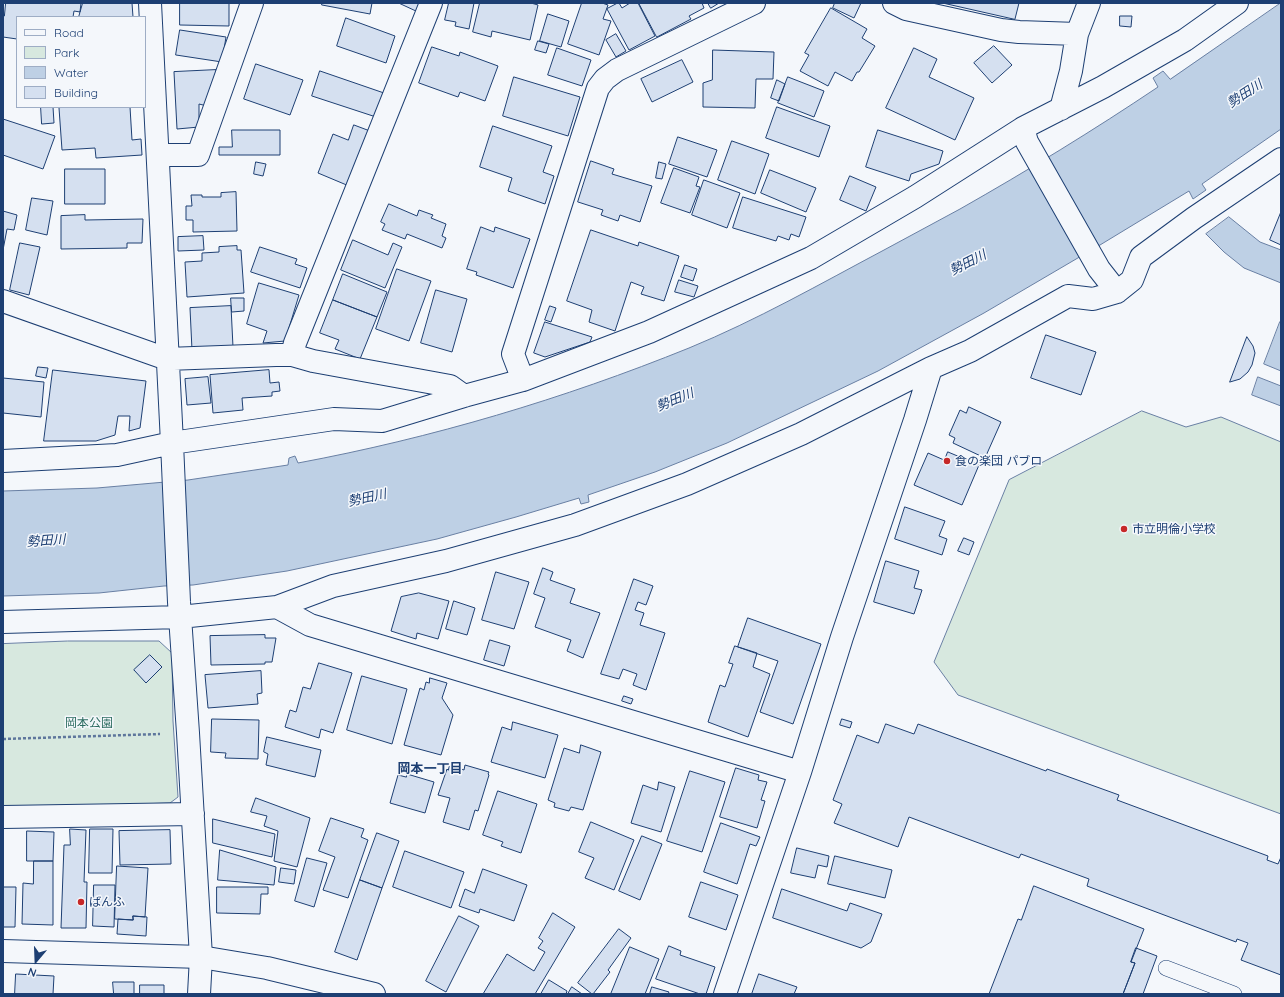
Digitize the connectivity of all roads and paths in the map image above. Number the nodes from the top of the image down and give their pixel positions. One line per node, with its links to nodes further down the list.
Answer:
1 (150, 3): 11 (street)
2 (252, 3): 11 (street)
3 (431, 3): 15 (street)
4 (754, 3): 18 (street)
5 (894, 3): 8 (street)
6 (1089, 3): 8 (street)
7 (1237, 3): 9 (street)
8 (1077, 34): 9 (street)
9 (1061, 109): 10 (street)
10 (1025, 135): 13 (street); 18 (street)
11 (158, 155): 16 (street)
12 (1281, 160): 13 (street)
13 (1117, 292): 17 (street)
14 (3, 301): 16 (street)
15 (292, 356): 16 (street); 19 (street)
16 (167, 360): 20 (street)
17 (931, 368): 22 (street); 27 (street)
18 (523, 380): 19 (street)
19 (464, 396): 20 (street)
20 (172, 452): 21 (street); 23 (street)
21 (3, 461)
22 (277, 607): 23 (street); 27 (street)
23 (180, 610): 24 (street); 25 (street)
24 (3, 622)
25 (188, 733): 26 (path); 28 (street)
26 (3, 739)
27 (800, 772): 35 (street)
28 (193, 814): 29 (street); 31 (street)
29 (3, 817)
30 (3, 951): 31 (street)
31 (201, 958): 33 (street); 34 (street)
32 (1166, 968): 36 (lane)
33 (199, 994)
34 (374, 994)
35 (725, 994)
36 (1234, 994)

